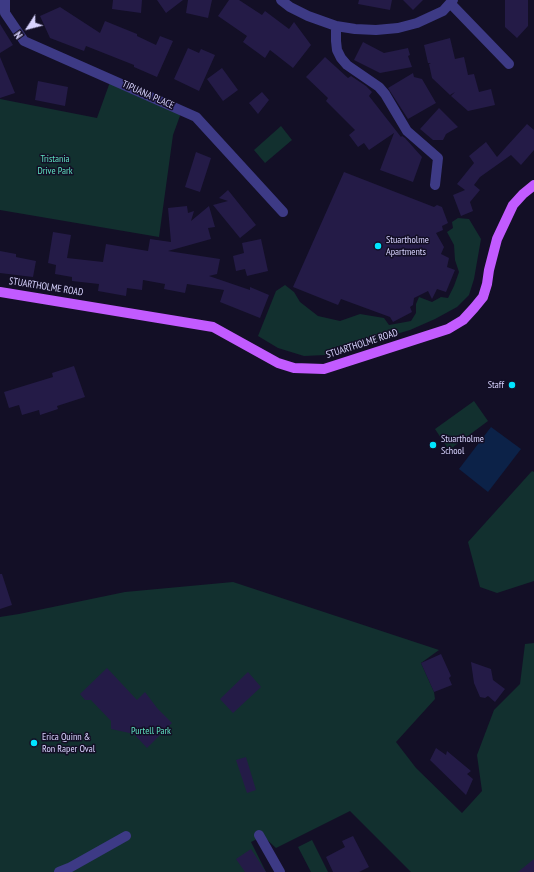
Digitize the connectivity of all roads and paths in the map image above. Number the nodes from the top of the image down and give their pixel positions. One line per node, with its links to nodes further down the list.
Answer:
1 (5, 0): 8 (street, TIPUANA PLACE)
2 (281, 0): 4 (street)
3 (452, 2): 4 (street); 5 (street)
4 (336, 26): 6 (street)
5 (509, 64)
6 (435, 185)
7 (534, 185): 9 (main road, STUARTHOLME ROAD)
8 (284, 212)
9 (0, 292)
10 (259, 835): 13 (street)
11 (126, 836): 12 (street)
12 (59, 872)
13 (280, 872)

